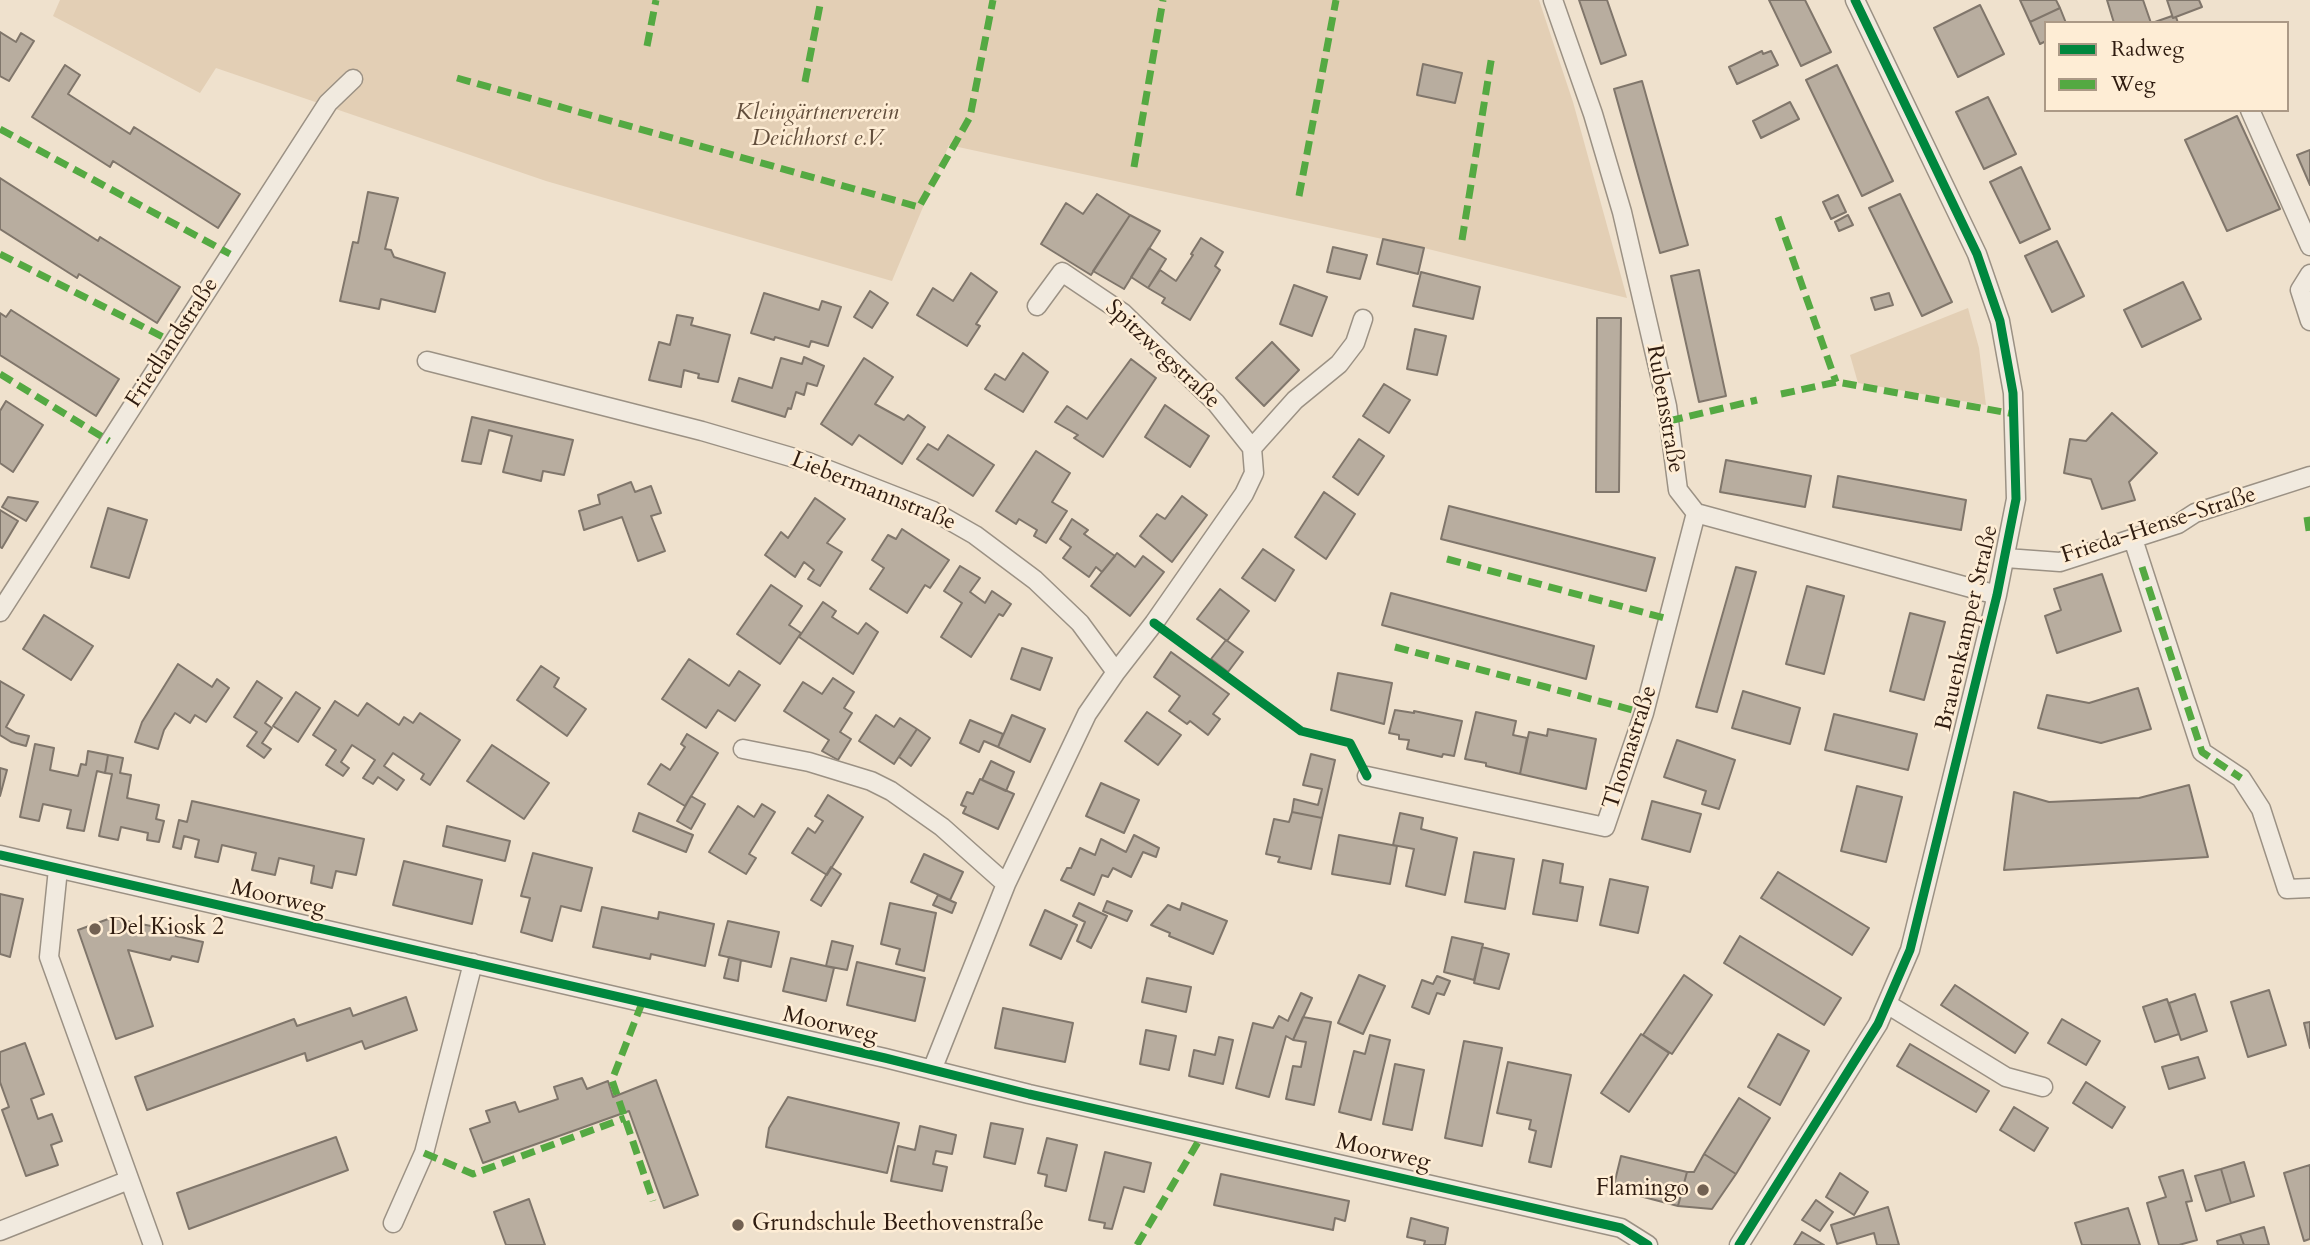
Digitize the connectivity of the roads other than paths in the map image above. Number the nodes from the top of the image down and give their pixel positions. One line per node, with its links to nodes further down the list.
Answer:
1 (1553, 0): 13 (street, Rubensstraße)
2 (1855, 0): 15 (street, Brauenkamper Straße)
3 (353, 79): 17 (street, Friedlandstraße)
4 (2251, 112): 5 (street)
5 (2310, 246)
6 (2310, 274): 9 (street)
7 (1037, 306): 11 (street, Spitzwegstraße)
8 (1363, 319): 11 (street)
9 (2310, 321)
10 (428, 361): 18 (street, Liebermannstraße)
11 (1252, 449): 18 (street)
12 (2310, 476): 14 (street, Frieda-Hense-Straße)
13 (1696, 513): 16 (street); 20 (street, Thomastraße)
14 (2133, 539): 15 (street, Frieda-Hense-Straße); 24 (street)
15 (2006, 558): 16 (street, Brauenkamper Straße)
16 (1997, 595): 26 (street, Brauenkamper Straße)
17 (0, 612)
18 (1116, 672): 23 (street)
19 (743, 749): 23 (street)
20 (1367, 776)
21 (0, 855): 22 (street, Moorweg)
22 (58, 869): 25 (street, Moorweg); 29 (street)
23 (1006, 884): 27 (street)
24 (2310, 888)
25 (473, 964): 27 (street, Moorweg); 30 (street)
26 (1887, 1004): 28 (street); 34 (street, Brauenkamper Straße)
27 (932, 1070): 33 (street, Moorweg)
28 (2043, 1087)
29 (130, 1180): 31 (street); 32 (street)
30 (393, 1223)
31 (0, 1231)
32 (153, 1245)
33 (1648, 1245)
34 (1739, 1245)

